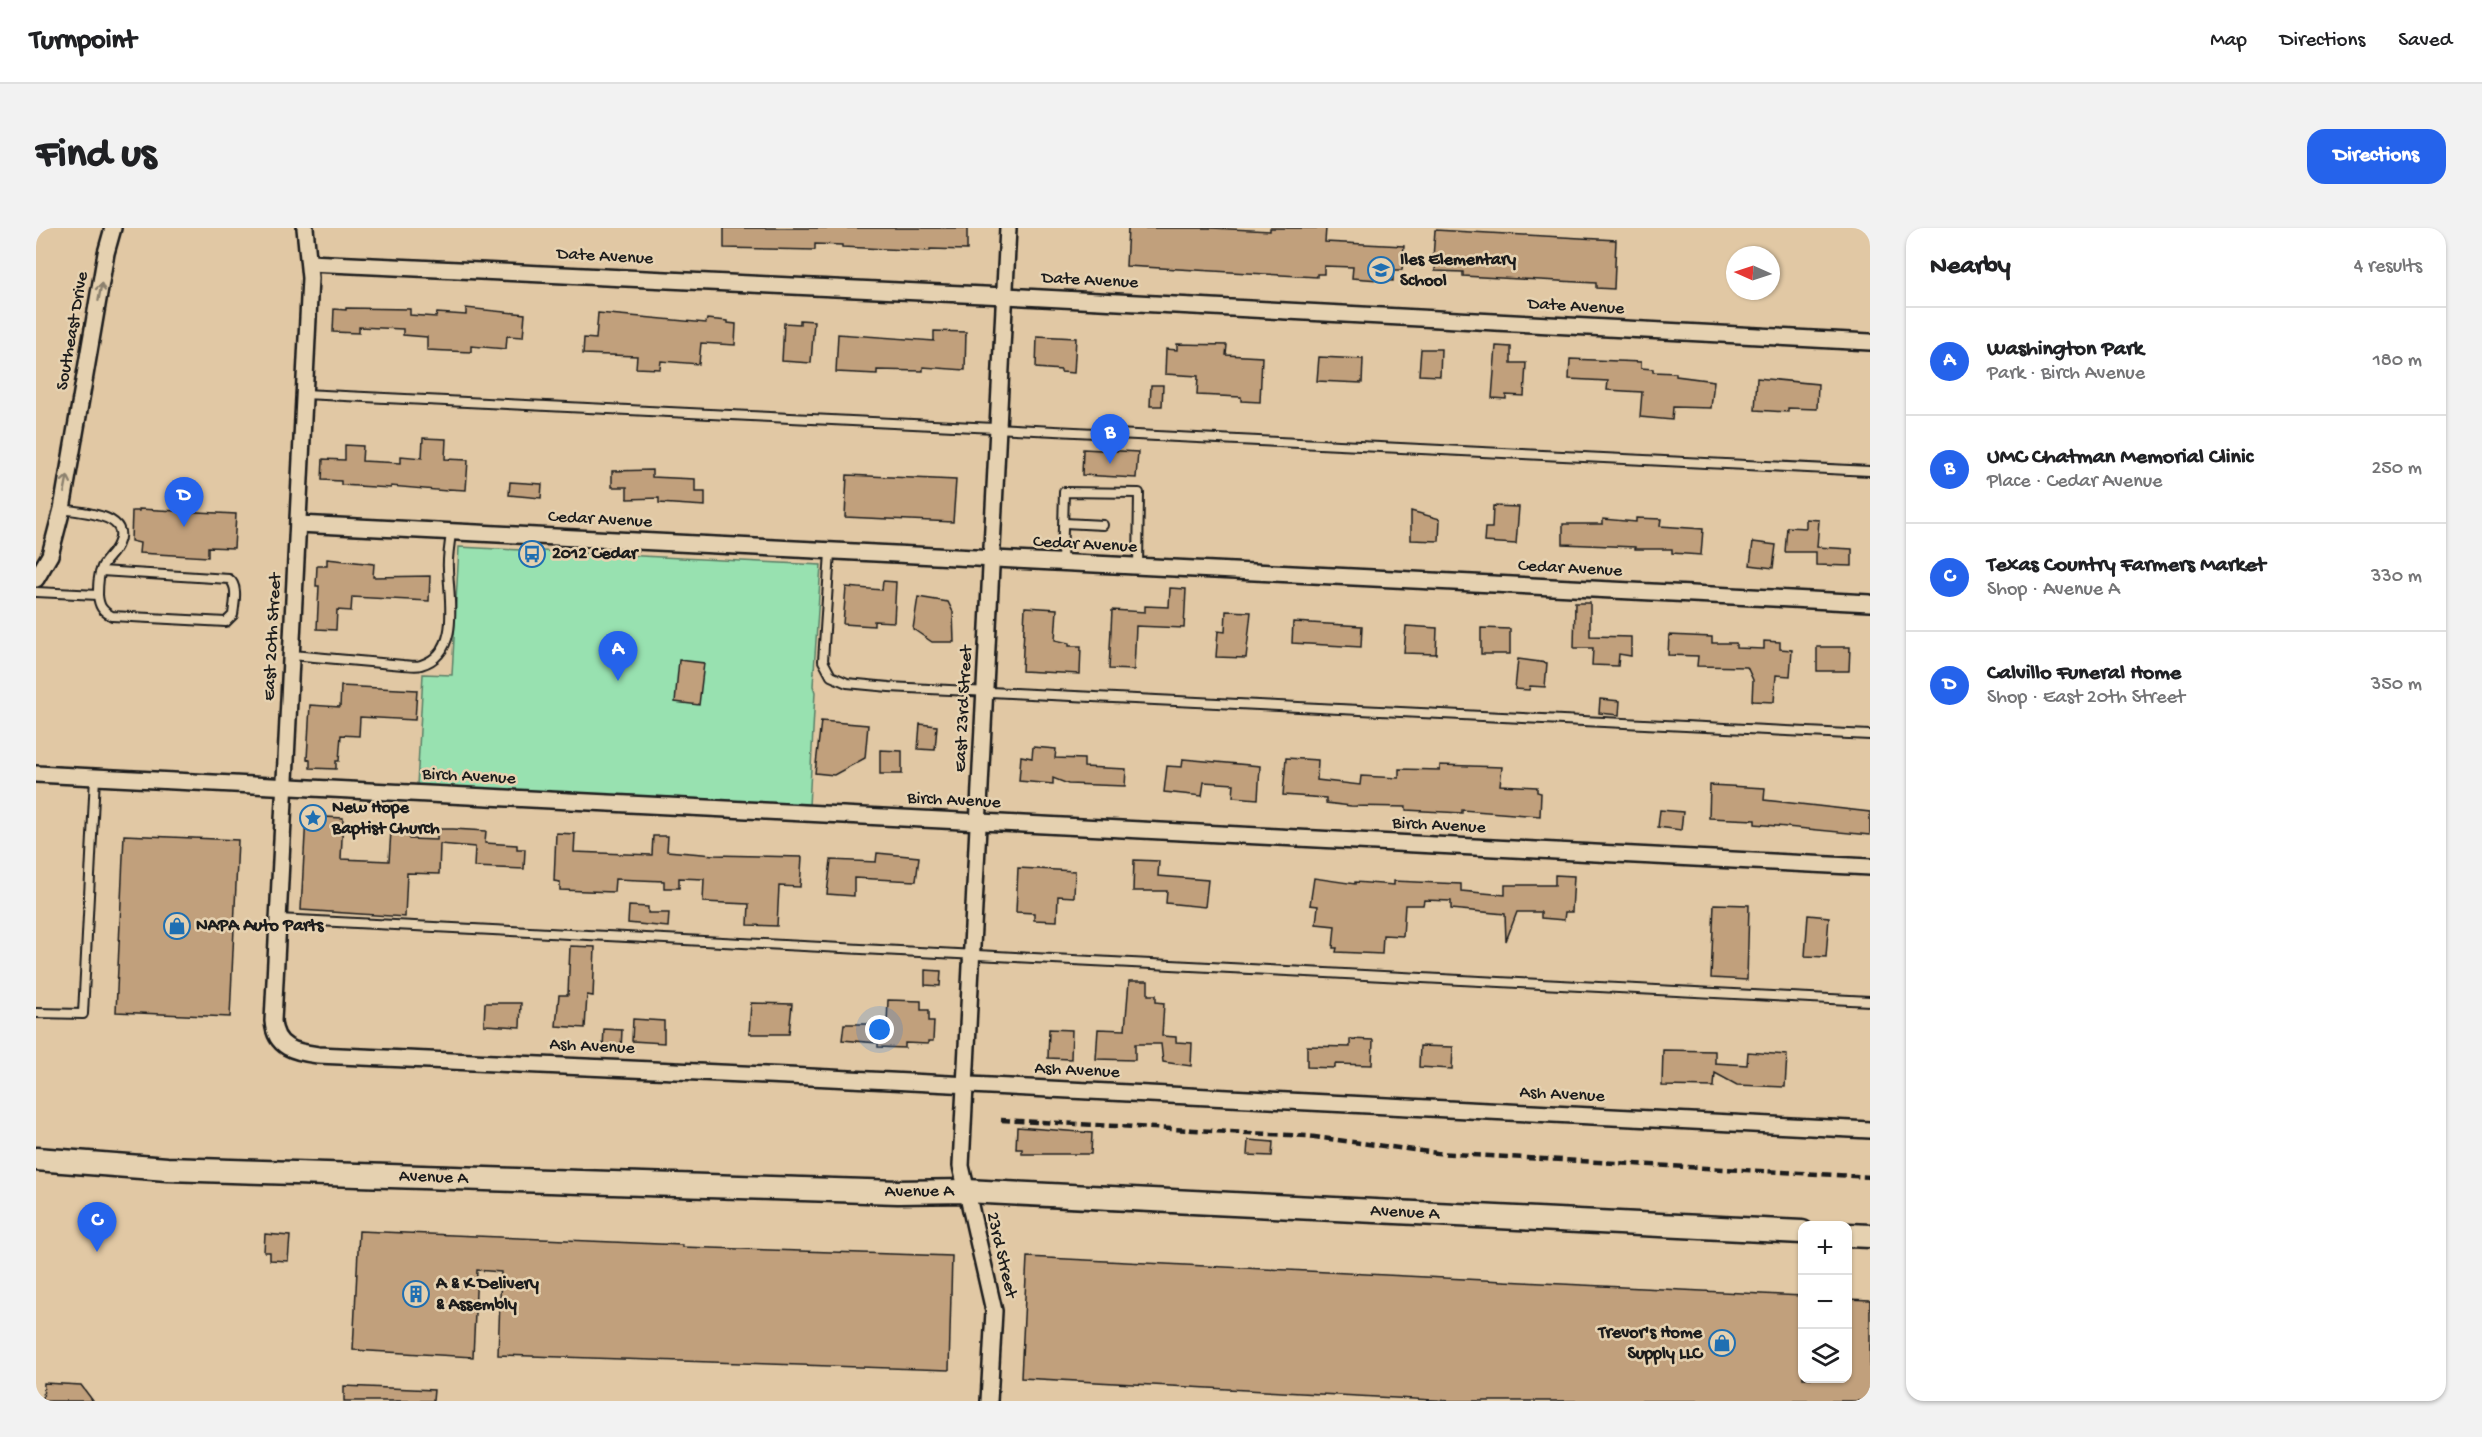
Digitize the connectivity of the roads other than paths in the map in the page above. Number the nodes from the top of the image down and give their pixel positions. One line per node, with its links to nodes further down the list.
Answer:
1 (113, 228): 10 (street, Southeast Drive, one-way to 1)
2 (305, 228): 4 (street, East 20th Street)
3 (1008, 228): 5 (street, East 23rd Street)
4 (309, 263): 5 (street, Date Avenue); 7 (street, East 20th Street)
5 (1005, 296): 6 (street, Date Avenue); 8 (street, East 23rd Street)
6 (1870, 342)
7 (304, 394): 8 (lane); 12 (street, East 20th Street)
8 (998, 430): 9 (lane); 16 (street, East 23rd Street)
9 (1870, 471)
10 (62, 509): 19 (lane); 20 (street, Southeast Drive)
11 (1064, 523): 13 (lane); 17 (lane); 18 (lane)
12 (298, 524): 14 (street, Cedar Avenue); 24 (street, East 20th Street)
13 (1103, 525)
14 (451, 532): 15 (street, Cedar Avenue); 24 (lane)
15 (830, 552): 16 (street, Cedar Avenue); 25 (lane)
16 (991, 560): 17 (street, Cedar Avenue); 25 (street, East 23rd Street)
17 (1062, 563): 18 (street, Cedar Avenue)
18 (1138, 567): 23 (street, Cedar Avenue)
19 (101, 571): 22 (lane); 22 (lane)
20 (36, 579)
21 (36, 592): 22 (lane)
22 (98, 595)
23 (1870, 603)
24 (292, 655): 29 (street, East 20th Street)
25 (984, 690): 26 (lane); 30 (street, East 23rd Street)
26 (1870, 735)
27 (36, 774): 28 (street, Birch Avenue)
28 (95, 777): 29 (street, Birch Avenue); 35 (lane)
29 (285, 788): 30 (street, Birch Avenue); 32 (street, East 20th Street)
30 (978, 822): 31 (street, Birch Avenue); 33 (street, East 23rd Street)
31 (1870, 867)
32 (278, 919): 33 (lane); 36 (street, East 20th Street)
33 (971, 953): 34 (lane); 37 (street, East 23rd Street)
34 (1870, 1001)
35 (36, 1012)
36 (284, 1046): 37 (street, Ash Avenue)
37 (964, 1085): 38 (street, Ash Avenue); 40 (street, East 23rd Street)
38 (1870, 1130)
39 (36, 1159): 40 (main road, Avenue A)
40 (966, 1191): 41 (main road, Avenue A); 44 (street, 23rd Street)
41 (1798, 1232)
42 (1852, 1235): 43 (main road)
43 (1870, 1236)
44 (990, 1401)

